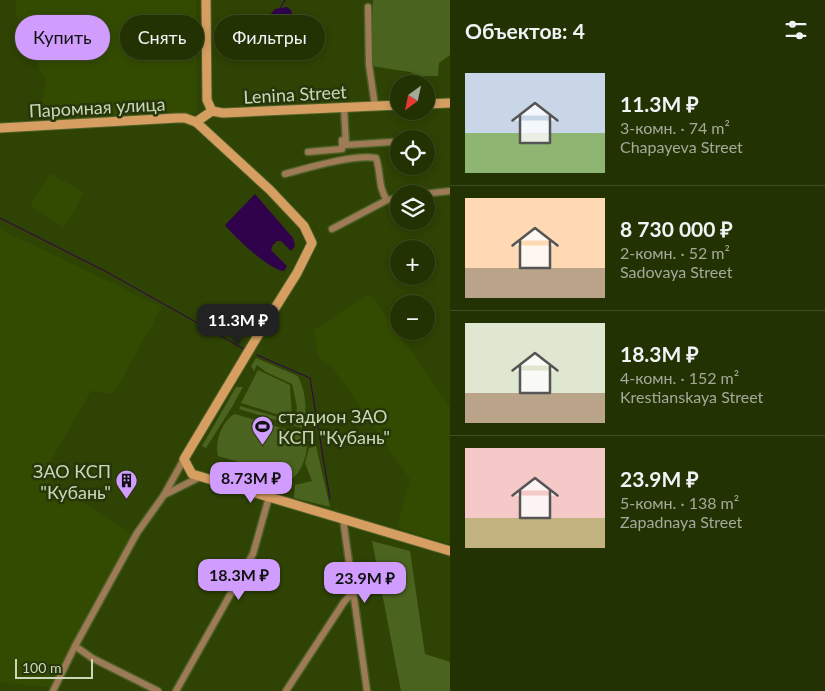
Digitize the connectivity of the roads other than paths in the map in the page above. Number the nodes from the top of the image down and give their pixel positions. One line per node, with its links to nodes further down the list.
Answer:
1 (206, 0): 8 (street)
2 (368, 7): 6 (street)
3 (450, 103): 4 (street)
4 (435, 104)
5 (390, 105): 6 (street, Lenina Street)
6 (375, 106): 7 (street, Lenina Street)
7 (342, 108): 8 (street, Lenina Street); 11 (street); 12 (street)
8 (212, 111): 9 (street)
9 (196, 122): 10 (street, Паромная улица); 18 (street)
10 (0, 128)
11 (390, 142)
12 (308, 152)
13 (284, 174): 16 (street)
14 (450, 191): 15 (street)
15 (435, 193)
16 (388, 200): 17 (street)
17 (332, 229)
18 (184, 459): 19 (street); 20 (street)
19 (201, 476): 20 (street); 21 (street)
20 (164, 495): 25 (street)
21 (269, 497): 22 (street); 29 (street)
22 (343, 519): 23 (street); 24 (street)
23 (450, 551)
24 (352, 593): 26 (street); 30 (street)
25 (75, 646): 27 (street); 28 (street)
26 (366, 690)
27 (53, 691)
28 (158, 691)
29 (176, 691)
30 (286, 691)

